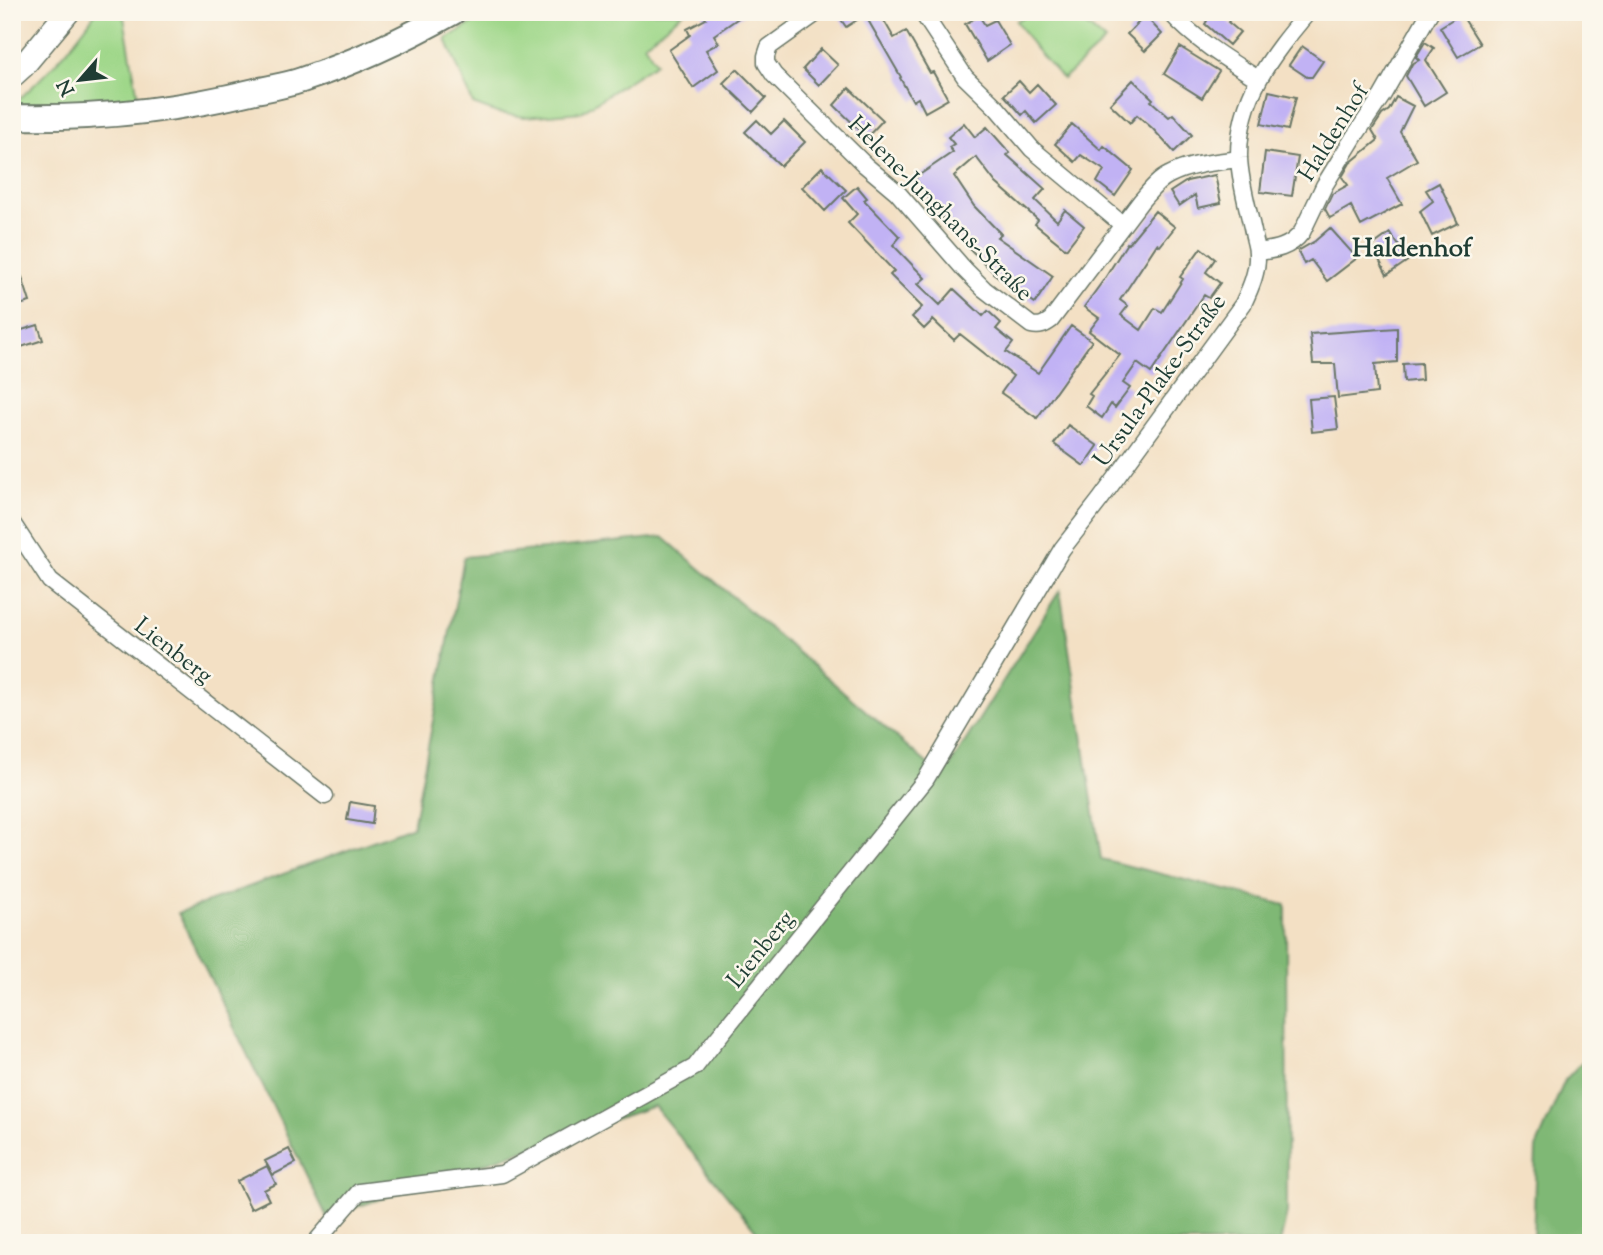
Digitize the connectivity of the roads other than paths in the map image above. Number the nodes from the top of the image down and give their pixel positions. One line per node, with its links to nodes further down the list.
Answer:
1 (68, 12): 8 (street)
2 (453, 12): 10 (main road)
3 (818, 12): 12 (street, Helene-Junghans-Straße)
4 (922, 12): 12 (street)
5 (1170, 12): 9 (street)
6 (1308, 12): 9 (street, Ursula-Plake-Straße)
7 (1430, 12): 13 (street, Haldenhof)
8 (15, 74)
9 (1258, 79): 11 (street, Ursula-Plake-Straße)
10 (12, 117)
11 (1239, 159): 12 (street, Helene-Junghans-Straße); 13 (street, Ursula-Plake-Straße)
12 (1123, 225)
13 (1257, 252): 14 (street, Ursula-Plake-Straße)
14 (1100, 500): 17 (street, Lienberg)
15 (12, 523): 16 (street, Lienberg)
16 (325, 796)
17 (315, 1243)

